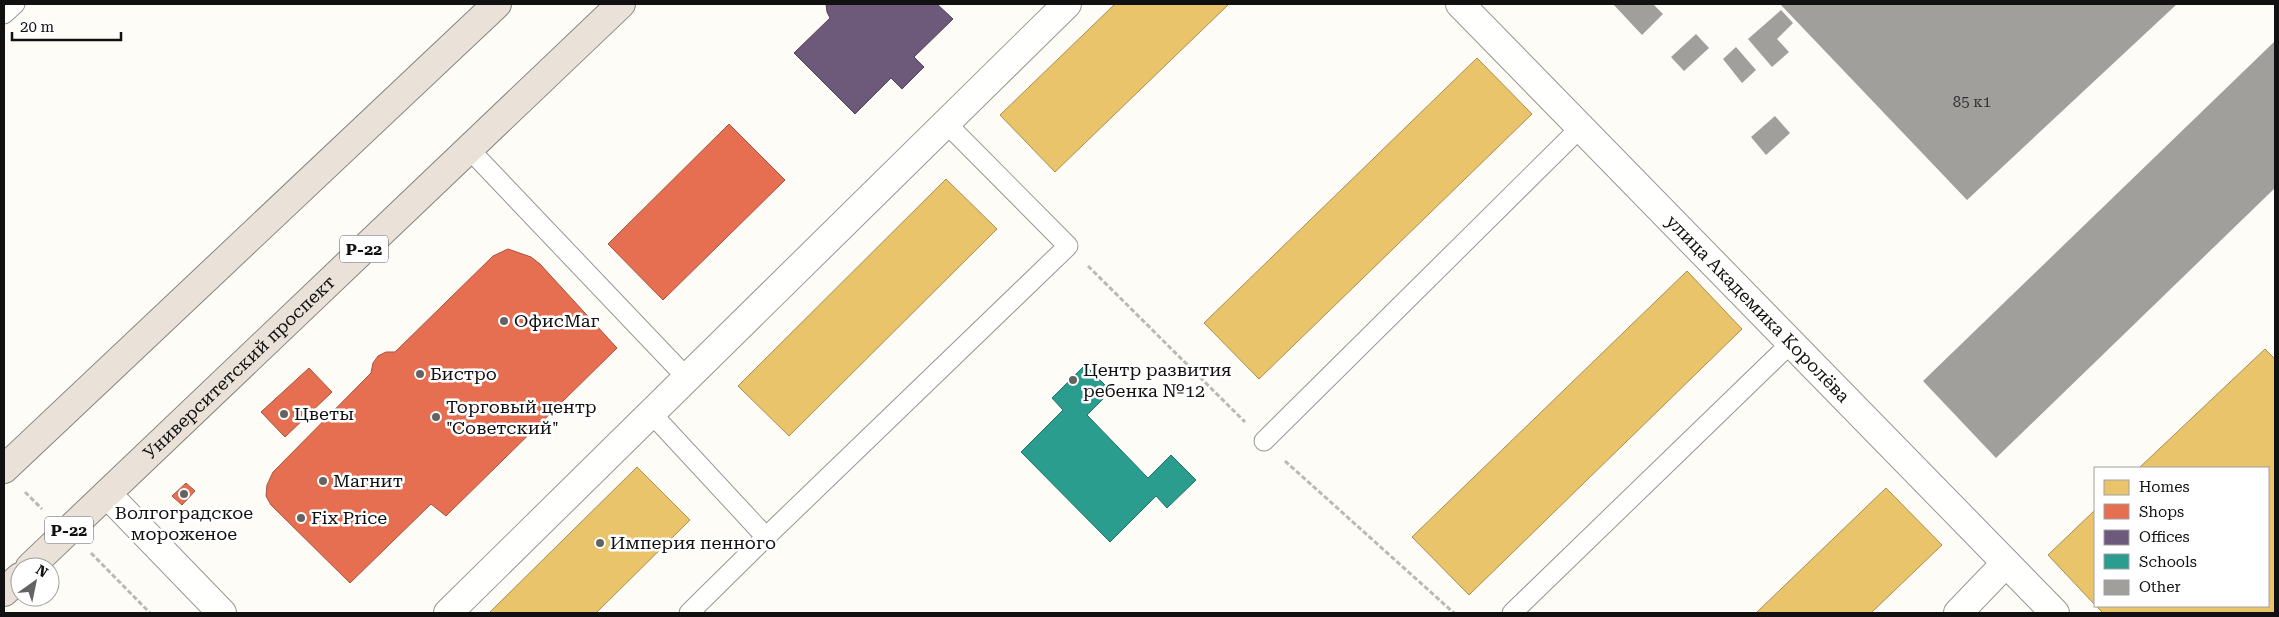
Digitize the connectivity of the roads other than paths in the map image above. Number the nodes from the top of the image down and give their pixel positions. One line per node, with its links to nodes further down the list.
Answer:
1 (15, 4): 6 (lane)
2 (497, 4): 14 (highway)
3 (621, 4): 9 (highway, Университетский проспект / Р-22)
4 (1066, 4): 7 (street)
5 (1460, 4): 8 (street, улица Академика Королёва)
6 (4, 14)
7 (946, 123): 11 (street); 16 (lane)
8 (1581, 128): 10 (street, улица Академика Королёва); 13 (lane)
9 (469, 149): 11 (lane); 15 (highway, Университетский проспект / Р-22)
10 (1791, 343): 18 (street, улица Академика Королёва); 22 (lane)
11 (687, 378): 12 (street)
12 (651, 414): 16 (lane); 20 (street)
13 (1264, 441)
14 (4, 469)
15 (107, 494): 17 (highway, Университетский проспект / Р-22); 19 (street)
16 (766, 537): 21 (lane)
17 (41, 557)
18 (2006, 563): 23 (street); 24 (street, улица Академика Королёва)
19 (222, 613)
20 (448, 613)
21 (689, 613)
22 (1512, 613)
23 (1958, 613)
24 (2055, 613)

